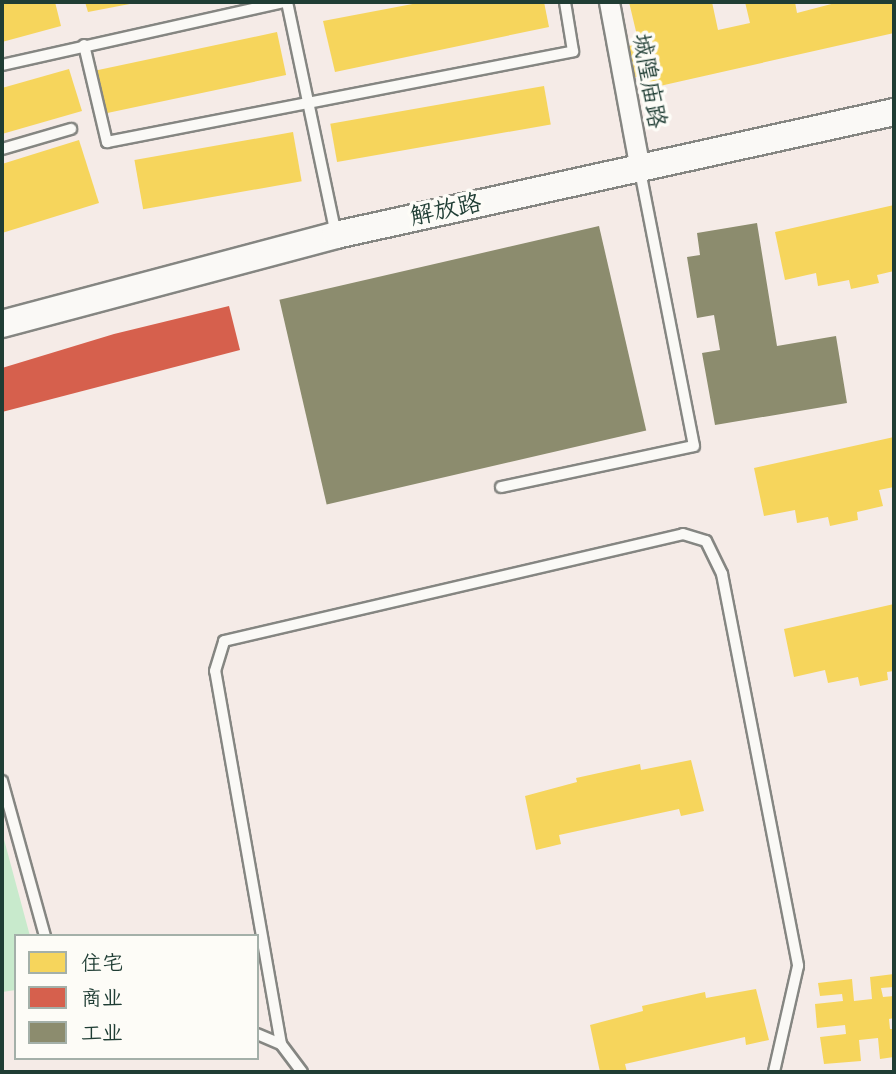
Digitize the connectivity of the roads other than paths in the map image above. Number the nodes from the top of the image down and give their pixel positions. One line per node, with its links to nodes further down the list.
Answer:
1 (285, 2): 4 (lane); 6 (lane)
2 (565, 2): 6 (lane)
3 (609, 2): 10 (street, 城隍庙路)
4 (83, 45): 5 (lane); 6 (lane)
5 (2, 65)
6 (308, 103): 11 (lane)
7 (894, 112): 10 (street, 解放路)
8 (71, 129): 9 (lane)
9 (2, 149)
10 (640, 169): 11 (street, 解放路); 13 (lane)
11 (336, 235): 12 (street, 解放路)
12 (2, 324)
13 (501, 487)
14 (2, 781): 15 (lane)
15 (44, 934)
16 (259, 1035): 17 (lane)
17 (281, 1044): 18 (lane); 19 (lane)
18 (302, 1072)
19 (774, 1072)

